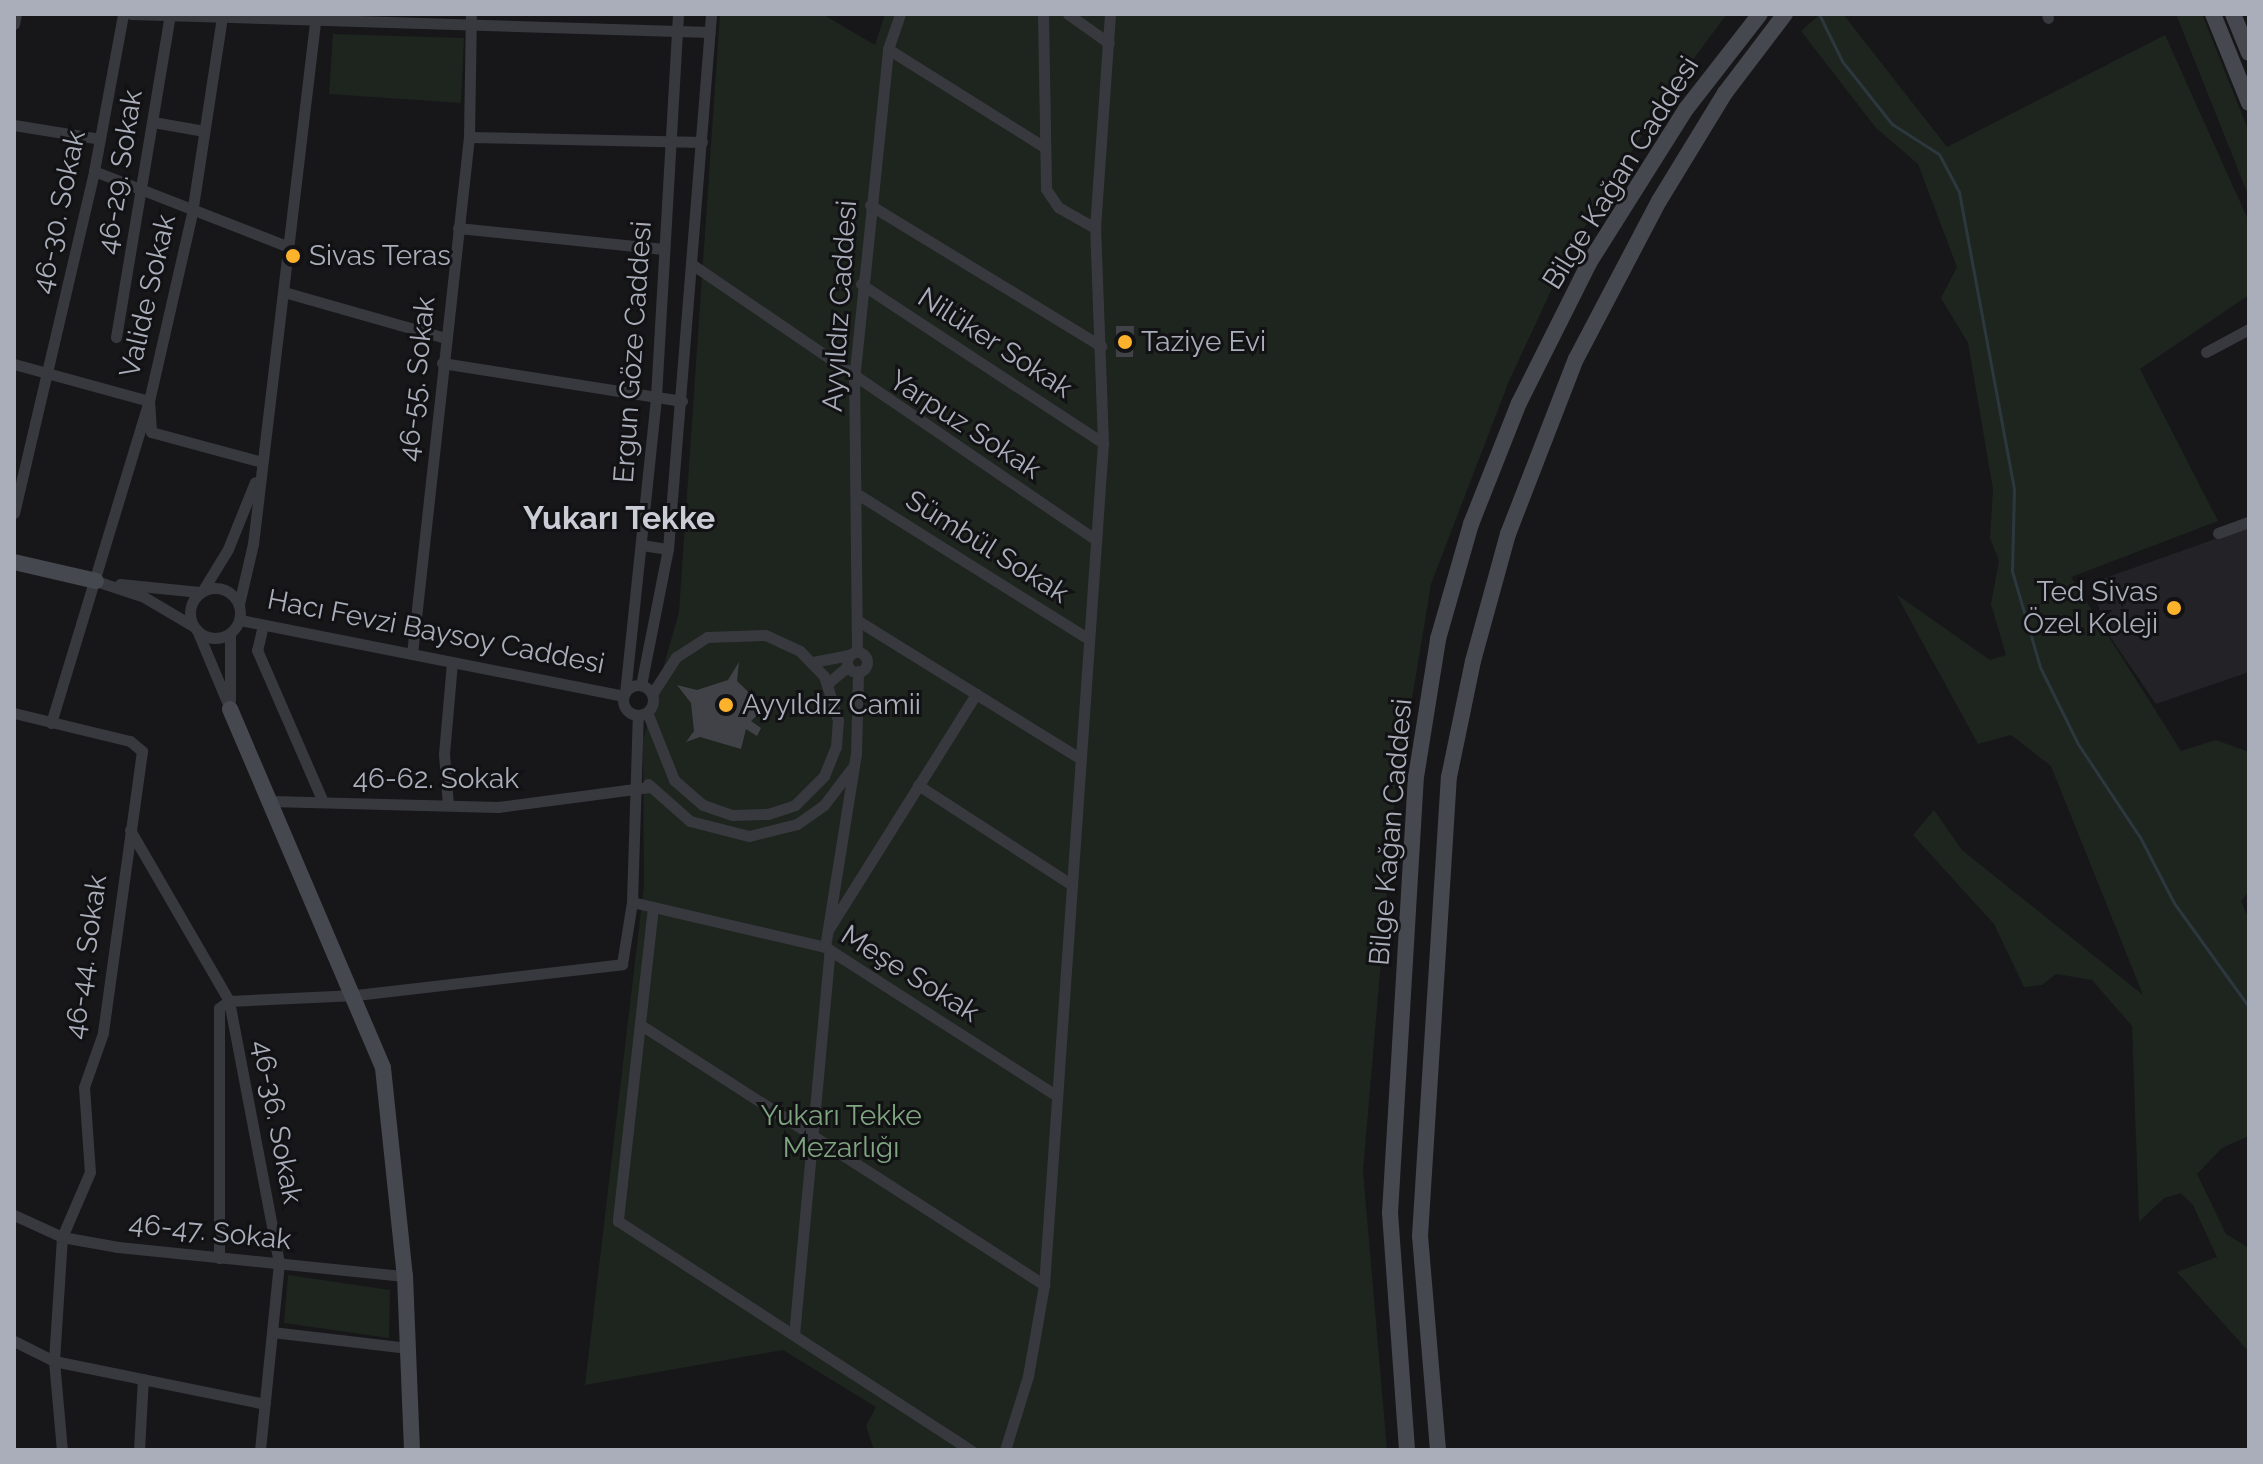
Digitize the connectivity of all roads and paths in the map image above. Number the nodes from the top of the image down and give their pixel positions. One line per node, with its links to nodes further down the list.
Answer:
1 (16, 14): 19 (street)
2 (123, 14): 30 (street, 46-30. Sokak)
3 (137, 14): 14 (street)
4 (678, 14): 20 (street, Ergun Göze Caddesi)
5 (711, 14): 21 (street, Ergun Göze Caddesi)
6 (900, 14): 23 (street, Ayyıldız Caddesi)
7 (1043, 14): 33 (street)
8 (1068, 14): 22 (street)
9 (1110, 14): 22 (street)
10 (1760, 14): 130 (main road, Bilge Kağan Caddesi)
11 (1785, 14): 131 (main road, Bilge Kağan Caddesi)
12 (2213, 14): 25 (main road)
13 (2233, 14): 24 (main road)
14 (169, 16): 15 (street); 26 (street, 46-29. Sokak)
15 (222, 16): 16 (street); 28 (street, Valide Sokak)
16 (316, 17): 17 (street); 40 (street)
17 (472, 19): 18 (street); 29 (street, 46-55. Sokak)
18 (494, 19): 20 (street)
19 (14, 22)
20 (677, 29): 21 (street); 32 (street, Ergun Göze Caddesi)
21 (710, 32): 31 (street, Ergun Göze Caddesi)
22 (1109, 43): 39 (street)
23 (888, 49): 33 (street); 36 (street, Ayyıldız Caddesi)
24 (2249, 53)
25 (2249, 103)
26 (153, 122): 28 (street); 35 (street, 46-29. Sokak)
27 (14, 125): 30 (street)
28 (204, 131): 37 (street, Valide Sokak)
29 (469, 137): 32 (street); 38 (street, 46-55. Sokak)
30 (100, 139): 34 (street, 46-30. Sokak)
31 (702, 142): 32 (street); 42 (street, Ergun Göze Caddesi)
32 (670, 143): 41 (street, Ergun Göze Caddesi)
33 (1044, 147): 39 (street)
34 (94, 171): 35 (street); 52 (street, 46-30. Sokak)
35 (142, 190): 37 (street); 46 (street, 46-29. Sokak)
36 (870, 205): 43 (street, Ayyıldız Caddesi); 48 (street)
37 (192, 213): 40 (street); 55 (street, Valide Sokak)
38 (458, 228): 41 (street); 47 (street, 46-55. Sokak)
39 (1095, 228): 48 (street)
40 (289, 247): 44 (street)
41 (664, 249): 54 (street, Ergun Göze Caddesi)
42 (693, 265): 53 (street, Yarpuz Sokak); 56 (street, Ergun Göze Caddesi)
43 (861, 284): 53 (street, Ayyıldız Caddesi); 57 (street, Nilüker Sokak)
44 (284, 292): 47 (street); 58 (street)
45 (2249, 329): 49 (street)
46 (116, 337)
47 (445, 338): 50 (street, 46-55. Sokak)
48 (1101, 346): 57 (street)
49 (2206, 352)
50 (442, 363): 54 (street); 78 (street, 46-55. Sokak)
51 (14, 364): 52 (street)
52 (48, 371): 55 (street); 60 (street, 46-30. Sokak)
53 (854, 380): 59 (street, Ayyıldız Caddesi); 63 (street, Yarpuz Sokak)
54 (656, 396): 56 (street); 64 (street, Ergun Göze Caddesi)
55 (149, 401): 58 (street); 69 (street, Valide Sokak)
56 (682, 401): 65 (street, Ergun Göze Caddesi)
57 (1103, 443): 63 (street)
58 (262, 462): 70 (street); 71 (street)
59 (859, 495): 73 (street, Ayyıldız Caddesi); 77 (street, Sümbül Sokak)
60 (14, 513)
61 (2249, 522): 62 (street)
62 (2218, 533)
63 (1096, 540): 77 (street)
64 (642, 545): 65 (street); 67 (street, Ergun Göze Caddesi)
65 (668, 549): 68 (street, Ergun Göze Caddesi)
66 (14, 562): 69 (main road)
67 (639, 572): 68 (street); 84 (street, Ergun Göze Caddesi)
68 (663, 575): 83 (street, Ergun Göze Caddesi)
69 (96, 581): 70 (street); 75 (street); 90 (street, Valide Sokak)
70 (201, 591): 71 (street); 75 (street)
71 (239, 604): 72 (street)
72 (240, 620): 74 (street, Hacı Fevzi Baysoy Caddesi); 76 (street)
73 (860, 622): 80 (street, Ayyıldız Caddesi); 86 (street)
74 (263, 625): 78 (street, Hacı Fevzi Baysoy Caddesi); 98 (street)
75 (195, 628): 76 (street); 87 (street)
76 (230, 633): 87 (street)
77 (1089, 639): 91 (street)
78 (412, 654): 81 (street, Hacı Fevzi Baysoy Caddesi)
79 (811, 661): 80 (street); 82 (street); 85 (street)
80 (853, 661): 82 (street); 93 (street, Ayyıldız Caddesi)
81 (452, 662): 84 (street, Hacı Fevzi Baysoy Caddesi); 99 (street)
82 (828, 683): 89 (street)
83 (641, 685): 84 (street); 85 (street)
84 (624, 694): 89 (street)
85 (652, 694): 89 (street)
86 (976, 694): 91 (street); 94 (street)
87 (230, 709): 97 (main road)
88 (14, 713): 90 (street)
89 (642, 713): 92 (street)
90 (51, 723): 100 (street, 46-44. Sokak)
91 (1081, 759): 101 (street)
92 (635, 765): 95 (street); 96 (street)
93 (854, 765): 95 (street); 104 (street, Ayyıldız Caddesi)
94 (918, 785): 101 (street); 104 (street)
95 (650, 787): 96 (street, 46-62. Sokak)
96 (635, 788): 99 (street, 46-62. Sokak); 102 (street)
97 (270, 801): 98 (street, 46-62. Sokak); 106 (main road)
98 (323, 802): 99 (street, 46-62. Sokak)
99 (448, 805)
100 (129, 829): 107 (street, 46-36. Sokak); 112 (street, 46-44. Sokak)
101 (1072, 885): 109 (street)
102 (632, 902): 103 (street, Meşe Sokak); 106 (street)
103 (653, 907): 105 (street, Meşe Sokak); 108 (street)
104 (828, 930): 105 (street, Ayyıldız Caddesi)
105 (828, 949): 109 (street, Meşe Sokak); 110 (street, Ayyıldız Caddesi)
106 (356, 995): 107 (street); 115 (main road)
107 (229, 1001): 113 (street); 114 (street, 46-36. Sokak)
108 (641, 1025): 110 (street); 118 (street)
109 (1057, 1096): 116 (street)
110 (813, 1136): 116 (street); 118 (street, Ayyıldız Caddesi)
111 (14, 1215): 112 (street, 46-47. Sokak)
112 (62, 1237): 113 (street, 46-47. Sokak); 121 (street, 46-44. Sokak)
113 (219, 1258): 114 (street, 46-47. Sokak)
114 (279, 1263): 115 (street, 46-47. Sokak); 117 (street, 46-36. Sokak)
115 (405, 1276): 120 (main road)
116 (1044, 1285): 129 (street)
117 (272, 1332): 120 (street); 123 (street, 46-36. Sokak)
118 (794, 1335): 128 (street)
119 (14, 1341): 121 (street)
120 (408, 1348): 127 (main road)
121 (54, 1361): 122 (street); 124 (street, 46-44. Sokak)
122 (143, 1379): 123 (street); 125 (street)
123 (265, 1404): 126 (street, 46-36. Sokak)
124 (62, 1450)
125 (139, 1450)
126 (260, 1450)
127 (412, 1450)
128 (971, 1450)
129 (1005, 1450)
130 (1407, 1450)
131 (1438, 1450)

